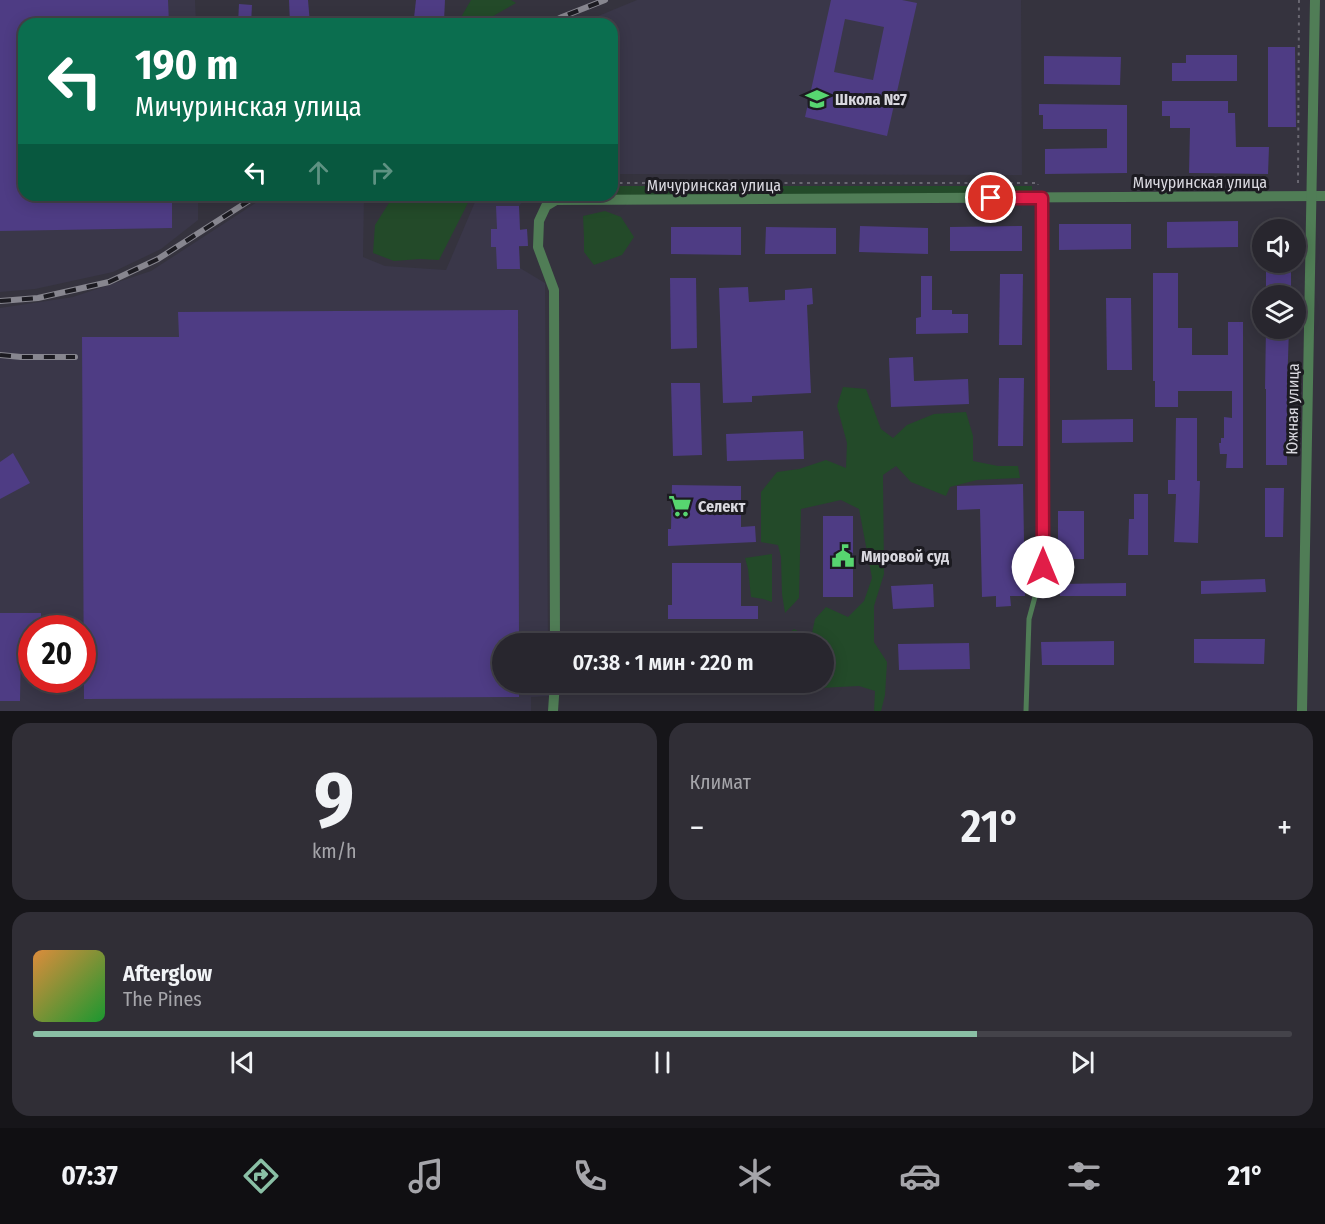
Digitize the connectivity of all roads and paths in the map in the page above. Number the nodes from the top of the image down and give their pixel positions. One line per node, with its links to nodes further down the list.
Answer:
1 (1299, 0): 4 (path)
2 (1315, 0): 6 (street, Южная улица)
3 (618, 183): 5 (path)
4 (1298, 190)
5 (1040, 196): 6 (street, Мичуринская улица); 8 (street, Мичуринская улица); 13 (lane)
6 (1310, 196): 7 (street, Мичуринская улица); 14 (street, Южная улица)
7 (1325, 196)
8 (618, 199)
9 (554, 201): 10 (street, Мичуринская улица)
10 (555, 633)
11 (554, 693): 12 (street)
12 (553, 711)
13 (1026, 711)
14 (1302, 711)

